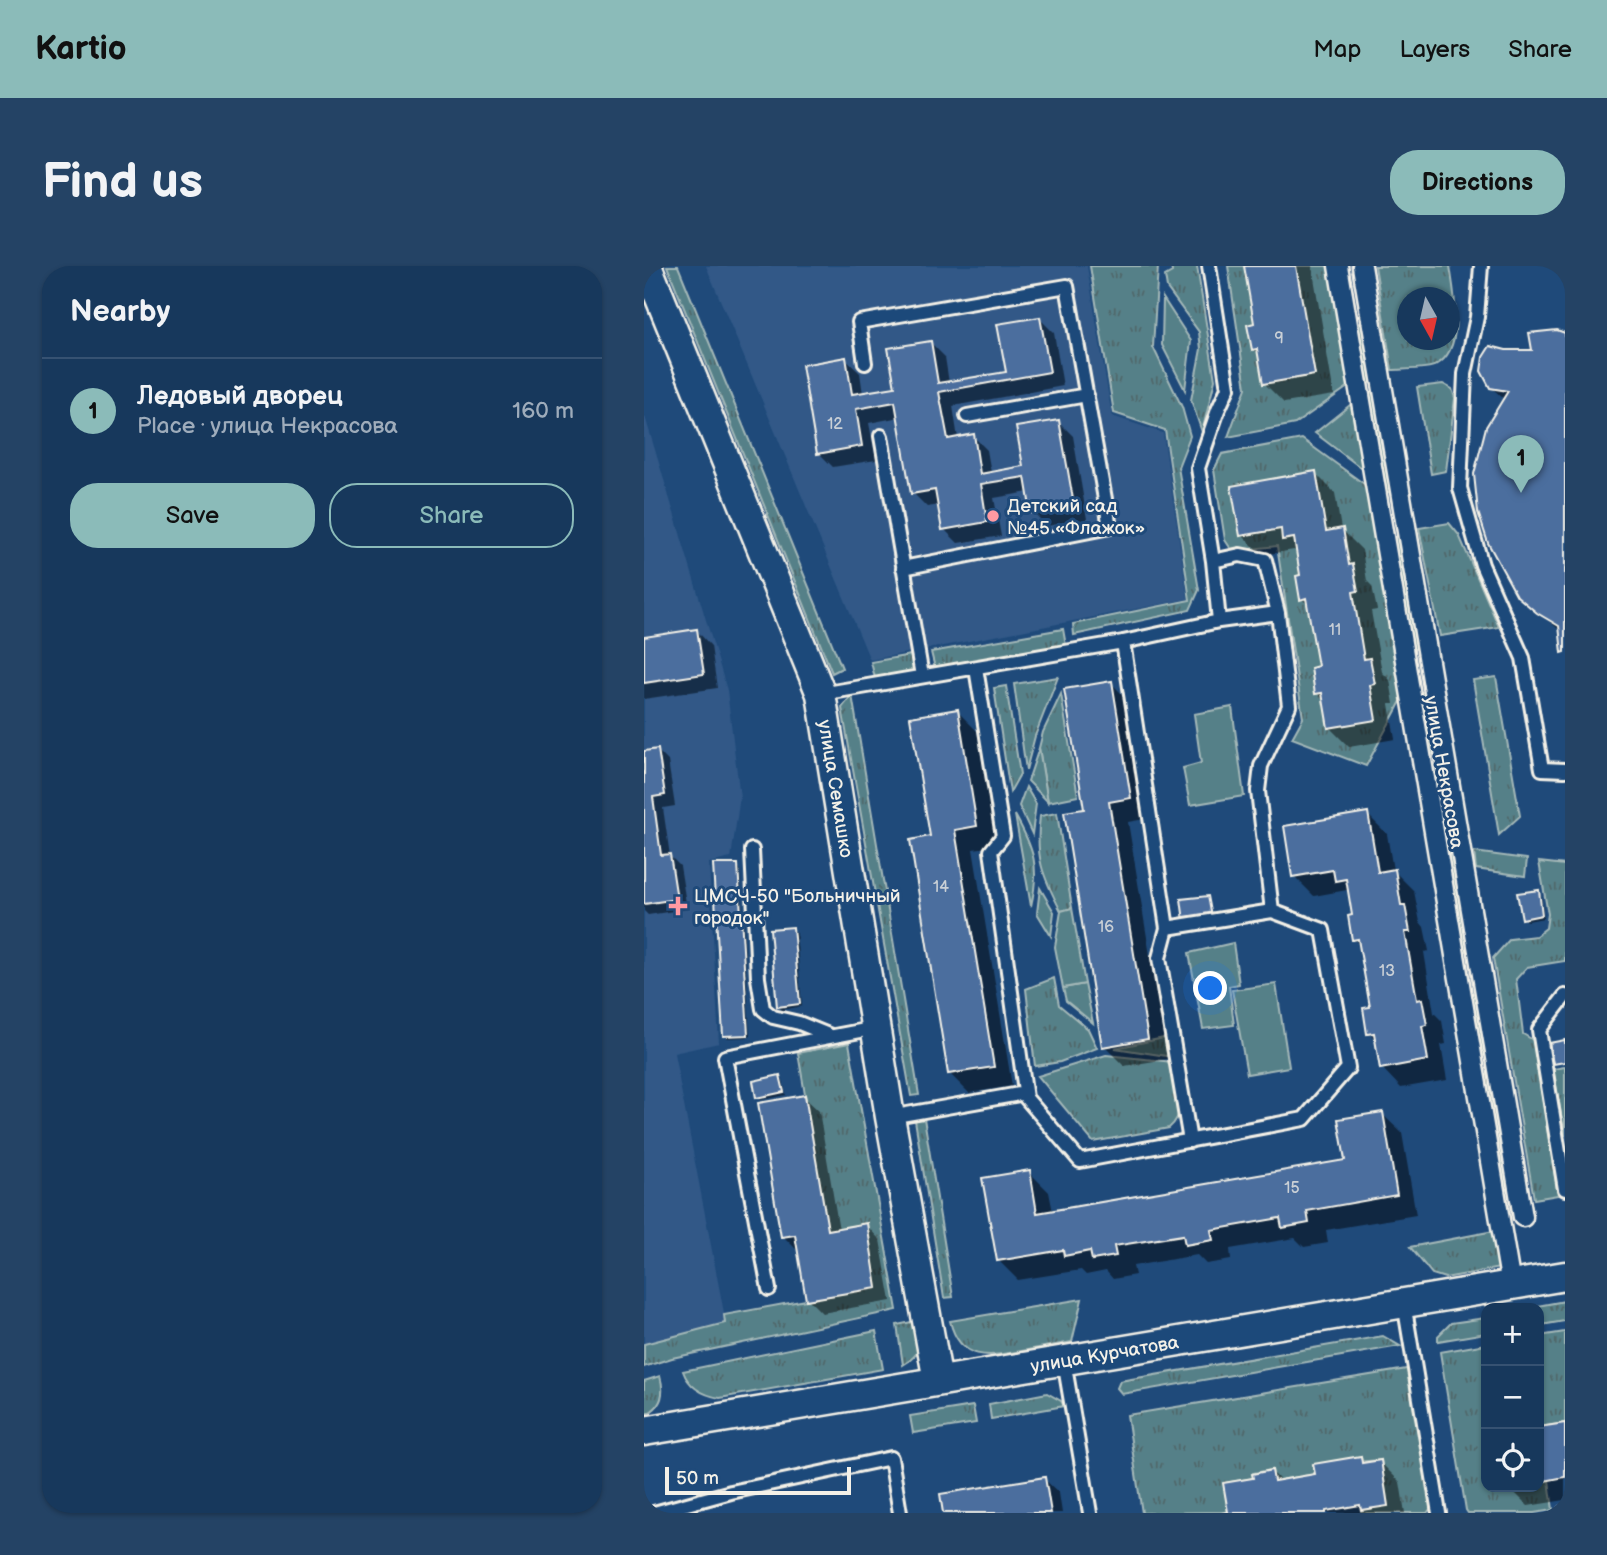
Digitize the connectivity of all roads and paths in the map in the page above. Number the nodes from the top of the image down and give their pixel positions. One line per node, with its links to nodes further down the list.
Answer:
1 (648, 266): 17 (street, улица Семашко)
2 (1209, 266): 10 (lane)
3 (1338, 266): 31 (street, улица Некрасова)
4 (1362, 266): 29 (street, улица Некрасова)
5 (1481, 266): 18 (lane)
6 (865, 363): 7 (lane)
7 (1087, 395): 8 (lane); 11 (lane)
8 (967, 416)
9 (881, 436): 11 (lane)
10 (1213, 561): 12 (lane); 13 (lane)
11 (903, 568): 16 (lane)
12 (1278, 613): 13 (lane); 20 (lane)
13 (1219, 621): 14 (lane)
14 (1124, 642): 15 (lane); 21 (lane)
15 (976, 668): 16 (lane); 25 (lane)
16 (922, 676): 17 (lane)
17 (821, 694): 23 (street, улица Семашко)
18 (1565, 769)
19 (751, 850): 24 (lane)
20 (1272, 911): 21 (lane); 27 (lane)
21 (1167, 928): 27 (lane)
22 (1565, 996): 28 (lane)
23 (876, 1028): 24 (lane); 26 (street, улица Семашко)
24 (831, 1036): 32 (lane)
25 (1025, 1093): 26 (lane); 27 (lane)
26 (890, 1117): 35 (street, улица Семашко)
27 (1191, 1141)
28 (1565, 1189)
29 (1523, 1217)
30 (1565, 1276): 31 (street, улица Курчатова)
31 (1511, 1285): 33 (street, улица Курчатова)
32 (769, 1289)
33 (1405, 1303): 34 (street, улица Курчатова); 40 (lane)
34 (1064, 1360): 35 (street, улица Курчатова); 39 (lane)
35 (938, 1381): 36 (street, улица Курчатова)
36 (644, 1431)
37 (654, 1513): 38 (lane)
38 (900, 1513)
39 (1090, 1513)
40 (1439, 1513)

